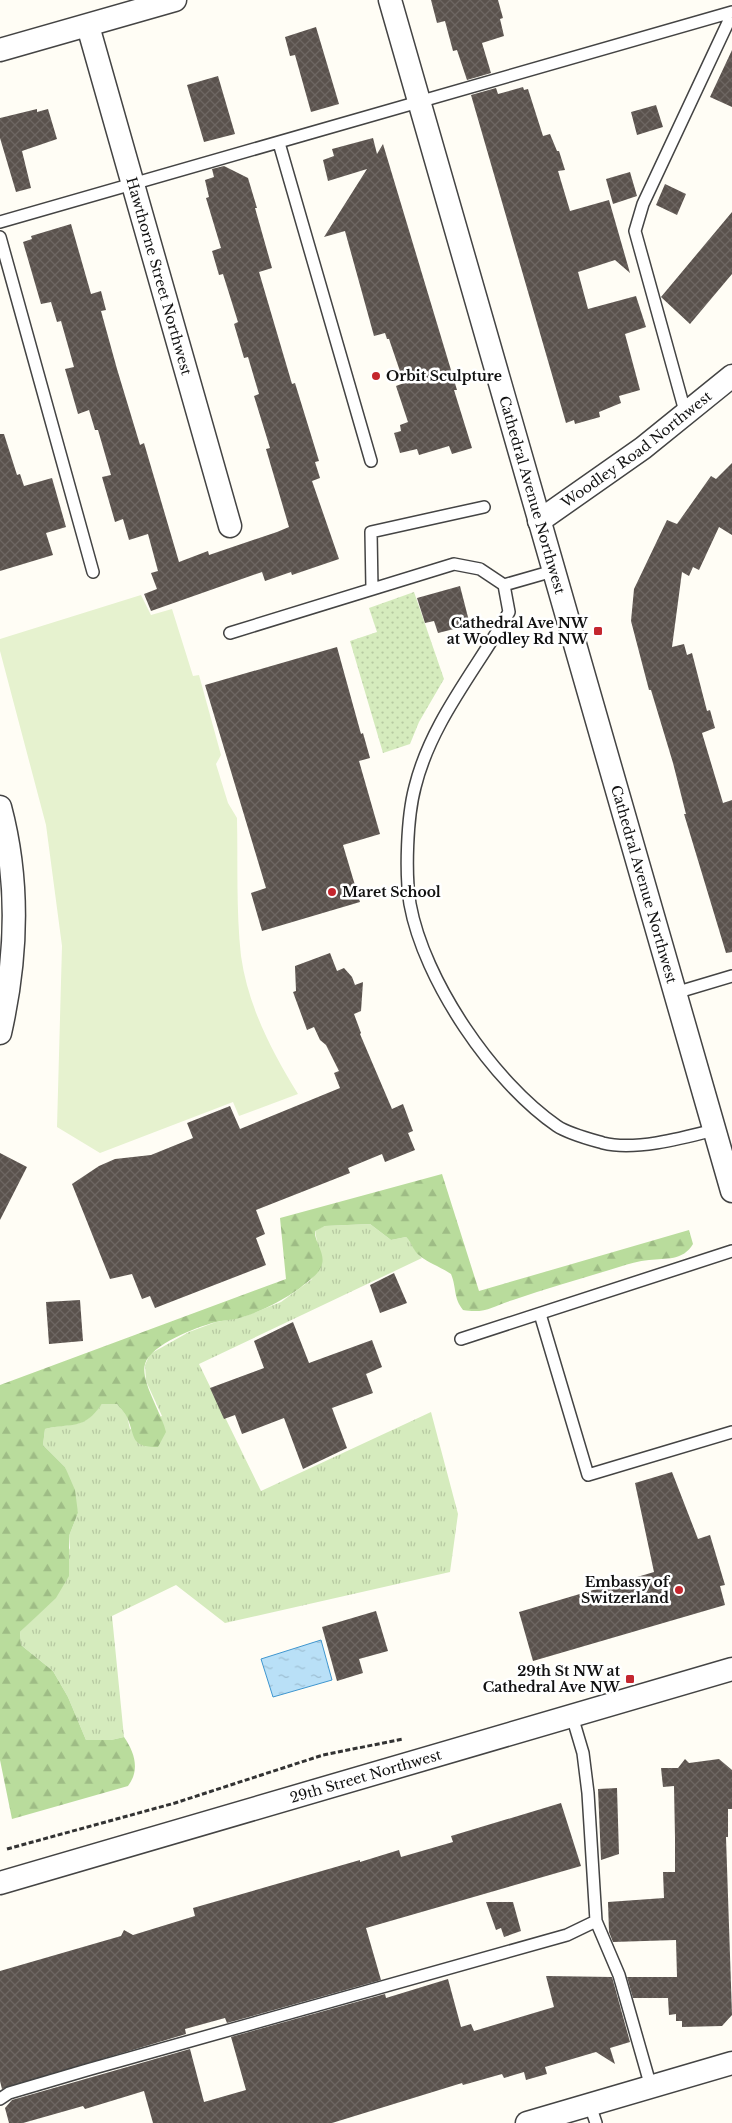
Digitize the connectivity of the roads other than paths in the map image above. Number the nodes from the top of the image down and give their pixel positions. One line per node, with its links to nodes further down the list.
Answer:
1 (175, 0): 4 (street)
2 (390, 0): 6 (street, Cathedral Avenue Northwest)
3 (732, 13): 6 (lane); 12 (lane)
4 (88, 26): 5 (street); 8 (street, Hawthorne Street Northwest)
5 (0, 50)
6 (420, 103): 7 (lane); 15 (street, Cathedral Avenue Northwest)
7 (279, 143): 8 (lane); 13 (lane)
8 (132, 184): 9 (lane); 16 (street, Hawthorne Street Northwest)
9 (0, 222)
10 (0, 237): 18 (lane)
11 (732, 376): 12 (street, Woodley Road Northwest)
12 (686, 415): 15 (street, Woodley Road Northwest)
13 (371, 461)
14 (484, 507): 20 (lane)
15 (539, 521): 17 (street, Cathedral Avenue Northwest)
16 (230, 526)
17 (553, 571): 19 (lane); 24 (street, Cathedral Avenue Northwest)
18 (93, 572)
19 (504, 585): 20 (lane); 26 (lane)
20 (372, 590): 21 (lane)
21 (230, 633)
22 (0, 807): 25 (street)
23 (732, 976): 24 (lane)
24 (675, 993): 26 (street, Cathedral Avenue Northwest)
25 (0, 1033)
26 (714, 1130): 27 (street, Cathedral Avenue Northwest)
27 (732, 1191)
28 (732, 1251): 29 (lane)
29 (540, 1314): 30 (lane); 31 (lane)
30 (461, 1339)
31 (732, 1432)
32 (732, 1669): 33 (street, 29th Street Northwest)
33 (572, 1716): 34 (street, 29th Street Northwest); 35 (lane)
34 (0, 1883)
35 (596, 1921): 37 (lane); 38 (lane)
36 (732, 2063): 37 (street)
37 (651, 2087): 39 (street)
38 (0, 2099)
39 (593, 2114): 40 (street)
40 (527, 2123)

